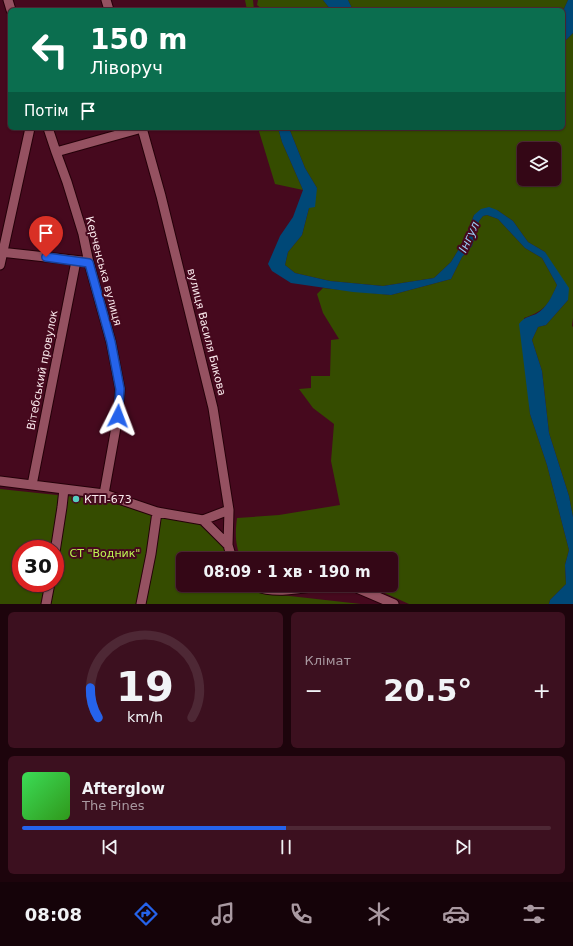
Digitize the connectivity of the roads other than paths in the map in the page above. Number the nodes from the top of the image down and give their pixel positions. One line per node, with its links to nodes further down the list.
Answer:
1 (30, 130): 6 (street)
2 (49, 130): 5 (street, Керченська вулиця)
3 (135, 130): 5 (street)
4 (143, 130): 14 (street, вулиця Василя Бикова)
5 (56, 152): 8 (street, Керченська вулиця)
6 (1, 252): 7 (street); 9 (street)
7 (76, 261): 8 (street); 11 (street, Вітебський провулок)
8 (89, 263): 13 (street, Керченська вулиця)
9 (0, 265)
10 (0, 481): 11 (street)
11 (32, 485): 12 (street)
12 (64, 489): 13 (street); 17 (street)
13 (104, 494): 15 (street)
14 (229, 510): 16 (street); 18 (street, вулиця Василя Бикова)
15 (156, 512): 16 (street); 23 (street)
16 (203, 520): 18 (street)
17 (57, 540)
18 (228, 546): 19 (street)
19 (230, 552)
20 (48, 592): 22 (street)
21 (366, 592): 24 (street)
22 (46, 604)
23 (141, 604)
24 (394, 604)

